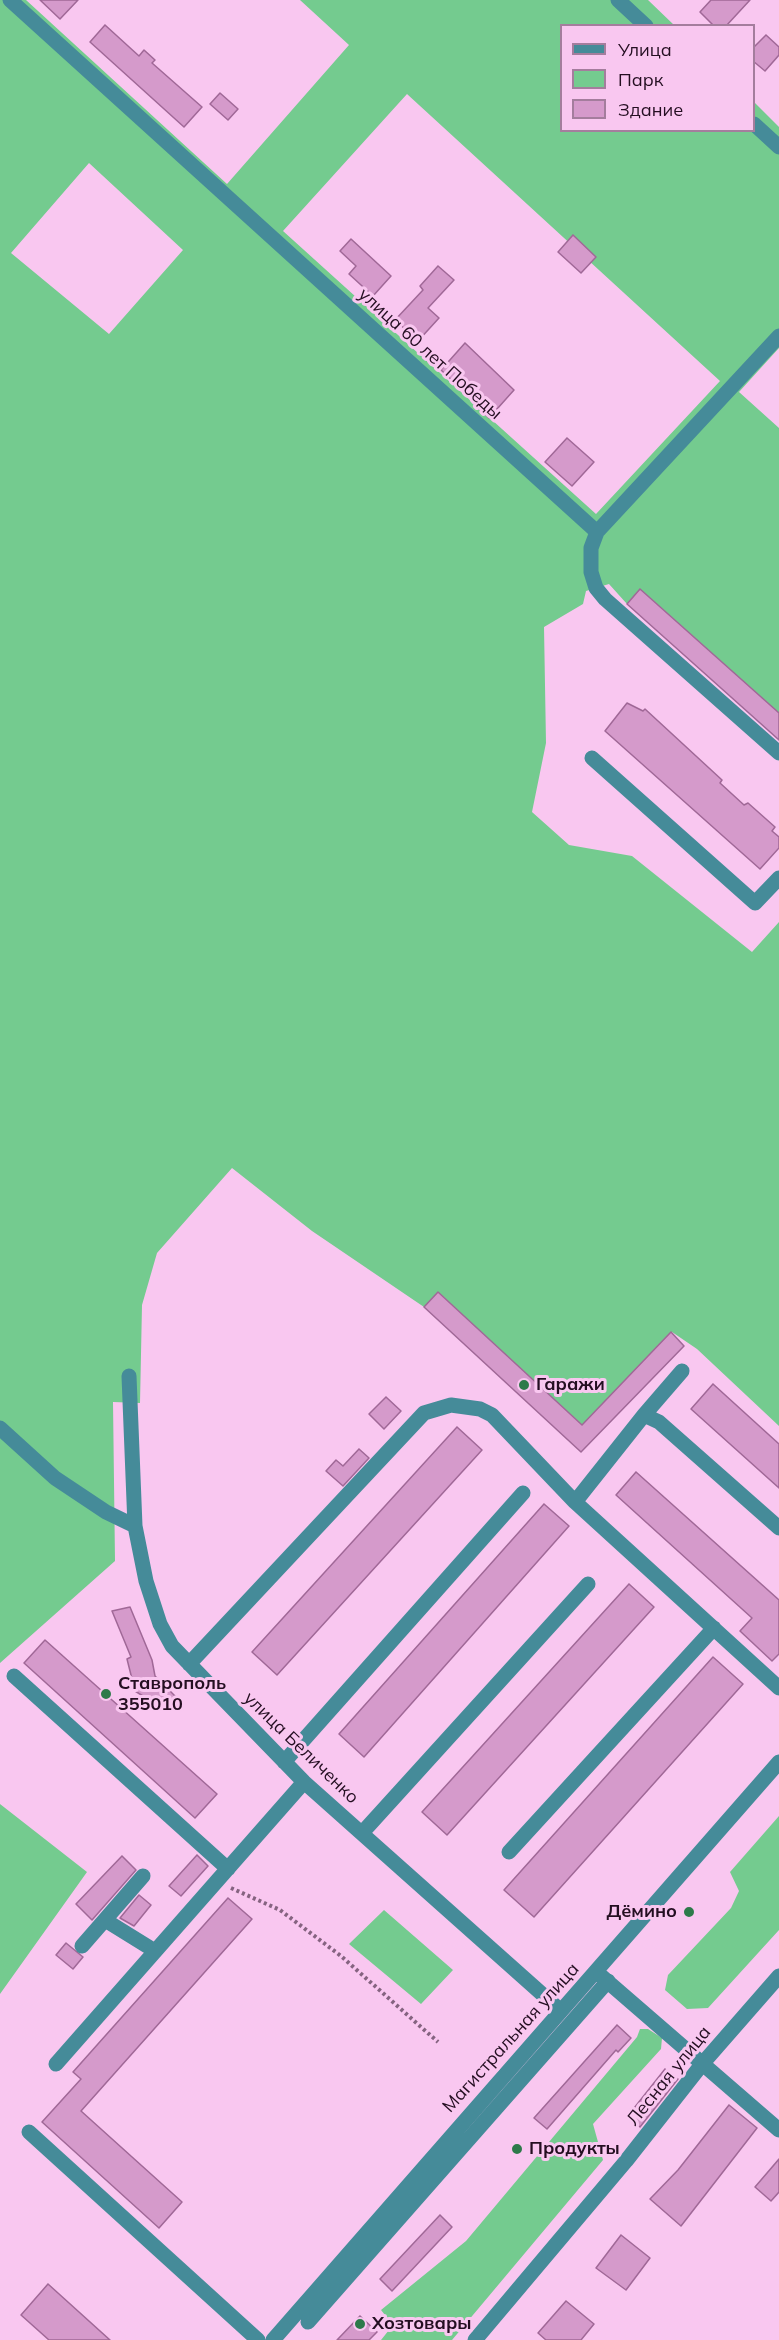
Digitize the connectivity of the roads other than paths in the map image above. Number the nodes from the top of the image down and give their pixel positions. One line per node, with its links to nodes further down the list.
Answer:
1 (10, 0): 7 (street, улица 60 лет Победы)
2 (618, 0): 3 (street)
3 (644, 24)
4 (755, 126): 5 (street)
5 (779, 147)
6 (779, 336): 7 (street)
7 (597, 531): 8 (street)
8 (779, 753)
9 (592, 758): 10 (street)
10 (779, 878)
11 (682, 1371): 13 (street)
12 (129, 1376): 17 (street, улица Беличенко)
13 (644, 1415): 16 (street); 18 (street)
14 (0, 1428): 17 (street)
15 (523, 1493): 24 (street)
16 (574, 1502): 20 (street); 21 (street)
17 (135, 1526): 21 (street, улица Беличенко)
18 (779, 1528)
19 (588, 1584): 27 (street)
20 (714, 1628): 23 (street); 28 (street)
21 (189, 1664): 24 (street, улица Беличенко)
22 (14, 1676): 29 (street)
23 (779, 1688)
24 (284, 1762): 26 (street, улица Беличенко)
25 (779, 1762): 34 (street, Магистральная улица)
26 (304, 1782): 27 (street, улица Беличенко); 29 (street)
27 (362, 1833): 36 (street, улица Беличенко)
28 (509, 1852)
29 (228, 1869): 33 (street)
30 (143, 1876): 31 (street)
31 (105, 1920): 32 (street); 33 (street)
32 (82, 1946)
33 (155, 1951): 38 (street)
34 (602, 1976): 36 (street, Магистральная улица); 37 (street); 41 (street)
35 (779, 1976): 37 (street, Лесная улица)
36 (560, 2010): 43 (street, Магистральная улица)
37 (703, 2063): 39 (street); 44 (street, Лесная улица)
38 (56, 2064)
39 (779, 2130)
40 (29, 2133): 42 (street)
41 (308, 2322)
42 (258, 2340)
43 (273, 2340)
44 (475, 2340)

